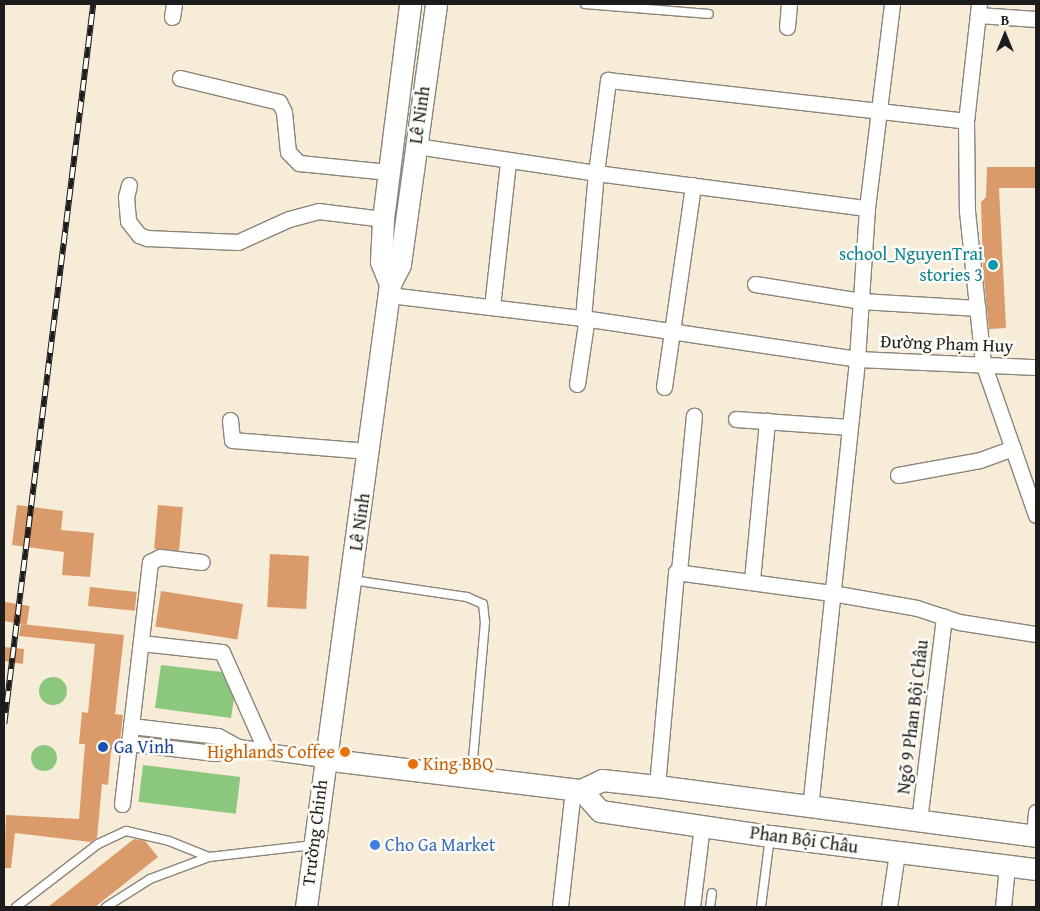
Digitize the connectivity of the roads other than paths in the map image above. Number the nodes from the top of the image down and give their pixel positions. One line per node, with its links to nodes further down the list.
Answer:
1 (410, 4): 16 (main road, Lê Ninh)
2 (436, 4): 14 (main road, Lê Ninh)
3 (586, 4): 6 (lane)
4 (789, 4): 10 (street)
5 (892, 4): 12 (street)
6 (615, 5): 8 (lane)
7 (978, 9): 9 (street); 13 (street)
8 (709, 14)
9 (1036, 19)
10 (787, 27)
11 (180, 78): 16 (street)
12 (879, 112): 13 (street); 17 (street); 20 (street)
13 (966, 121): 26 (street)
14 (416, 146): 15 (street); 23 (main road, Lê Ninh)
15 (508, 161): 17 (street); 25 (street)
16 (389, 172): 21 (main road, Lê Ninh)
17 (596, 173): 19 (street); 27 (street)
18 (129, 185): 21 (street)
19 (692, 185): 20 (street); 28 (street)
20 (867, 208): 24 (street)
21 (383, 219): 23 (main road, Lê Ninh)
22 (755, 284): 24 (street)
23 (389, 290): 25 (street, Đường Phạm Huy); 40 (main road, Lê Ninh)
24 (861, 301): 26 (street); 29 (street)
25 (492, 307): 27 (street, Đường Phạm Huy)
26 (978, 308): 30 (street)
27 (583, 318): 28 (street, Đường Phạm Huy); 32 (street)
28 (674, 333): 29 (street, Đường Phạm Huy); 33 (street)
29 (857, 359): 30 (street, Đường Phạm Huy); 38 (street)
30 (983, 363): 31 (street, Đường Phạm Huy); 39 (street)
31 (1036, 367)
32 (577, 384)
33 (664, 387)
34 (694, 416): 44 (street)
35 (736, 419): 37 (street)
36 (230, 420): 40 (street)
37 (766, 421): 38 (street); 46 (street)
38 (849, 427): 47 (street)
39 (1013, 448): 41 (street); 42 (street)
40 (369, 451): 45 (main road, Lê Ninh)
41 (898, 475)
42 (1036, 515)
43 (202, 562): 50 (street)
44 (679, 571): 46 (street); 57 (street)
45 (352, 580): 55 (lane); 56 (main road, Lê Ninh)
46 (752, 580): 47 (street)
47 (832, 593): 48 (street); 61 (street)
48 (944, 617): 49 (street); 63 (street, Ngõ 9 Phan Bội Châu)
49 (1036, 634)
50 (141, 643): 51 (street); 54 (street)
51 (131, 726): 52 (street); 53 (street)
52 (128, 743): 53 (street); 59 (street)
53 (238, 747): 54 (street)
54 (266, 750): 56 (street)
55 (473, 758)
56 (323, 759): 58 (main road); 67 (main road, Trường Chinh)
57 (657, 786): 58 (main road, Phan Bội Châu); 60 (main road, Phan Bội Châu)
58 (577, 789): 64 (main road, Phan Bội Châu); 76 (street)
59 (122, 804)
60 (775, 804): 61 (main road, Phan Bội Châu); 66 (main road)
61 (810, 808): 63 (main road, Phan Bội Châu)
62 (1036, 812): 65 (street)
63 (919, 821): 65 (main road, Phan Bội Châu)
64 (702, 826): 66 (main road, Phan Bội Châu); 77 (street)
65 (1035, 835)
66 (770, 836): 68 (main road, Phan Bội Châu); 79 (lane)
67 (313, 845): 69 (lane); 75 (main road, Trường Chinh)
68 (897, 853): 70 (main road, Phan Bội Châu); 80 (street)
69 (208, 857): 73 (lane); 74 (lane)
70 (1007, 867): 71 (main road, Phan Bội Châu); 81 (street)
71 (1036, 869)
72 (712, 893): 78 (lane)
73 (16, 907)
74 (106, 907)
75 (306, 907)
76 (560, 907)
77 (692, 907)
78 (710, 907)
79 (761, 907)
80 (889, 907)
81 (1003, 907)

